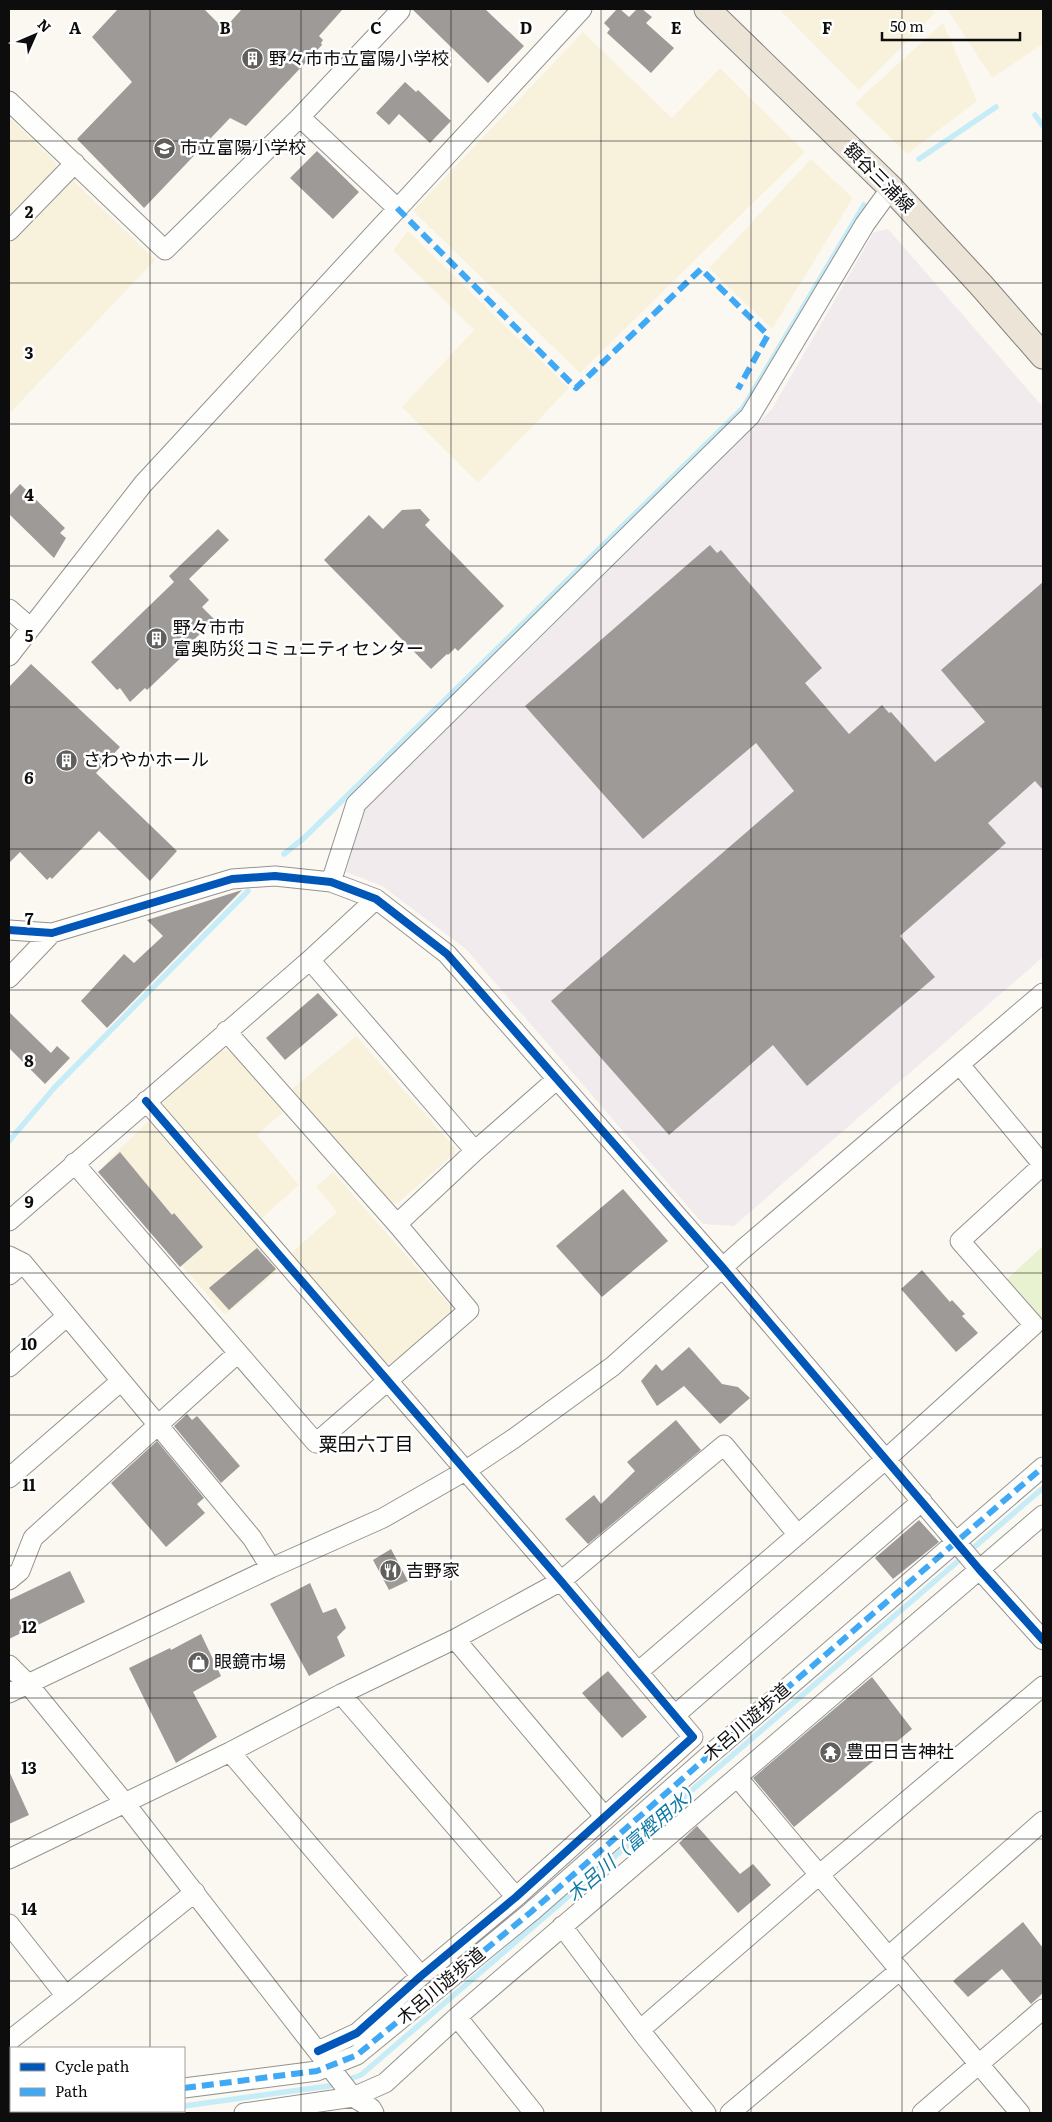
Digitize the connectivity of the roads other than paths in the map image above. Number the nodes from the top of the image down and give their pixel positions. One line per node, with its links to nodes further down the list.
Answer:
1 (398, 9): 5 (street)
2 (582, 9): 8 (street)
3 (706, 9): 7 (main road, 額谷三浦線)
4 (9, 101): 6 (street)
5 (300, 117): 6 (street); 8 (street)
6 (74, 163): 9 (street)
7 (891, 188): 10 (main road, 額谷三浦線); 14 (street)
8 (397, 208): 12 (street)
9 (9, 231)
10 (1043, 356)
11 (9, 609): 12 (street)
12 (31, 628): 13 (street)
13 (9, 656)
14 (331, 882): 15 (street); 17 (street)
15 (376, 899): 18 (street); 23 (street)
16 (9, 930): 17 (street)
17 (52, 933): 19 (street)
18 (310, 960): 21 (street); 25 (street)
19 (9, 978)
20 (1043, 993): 22 (street)
21 (226, 1031): 24 (street); 29 (street)
22 (960, 1065): 27 (street); 31 (street)
23 (557, 1079): 25 (street); 31 (street)
24 (146, 1101): 26 (street); 36 (street)
25 (475, 1151): 29 (street)
26 (74, 1163): 28 (street); 33 (street)
27 (1043, 1165): 38 (street)
28 (9, 1221)
29 (396, 1224): 36 (street)
30 (13, 1265): 32 (street)
31 (722, 1268): 38 (street); 40 (street)
32 (67, 1316): 34 (street); 35 (street)
33 (238, 1353): 36 (street); 37 (street)
34 (9, 1366)
35 (121, 1381): 37 (street); 41 (street)
36 (389, 1381): 40 (street)
37 (158, 1425): 47 (street); 48 (street)
38 (886, 1459): 42 (street); 44 (street)
39 (1043, 1467): 45 (street, 木呂川遊歩道)
40 (465, 1471): 47 (street); 49 (street)
41 (9, 1478)
42 (922, 1501): 45 (street); 58 (street)
43 (1043, 1515): 46 (street)
44 (798, 1535): 49 (street); 53 (street)
45 (958, 1544): 46 (street); 79 (street, 木呂川遊歩道)
46 (976, 1565): 51 (street); 60 (street)
47 (270, 1568): 54 (street)
48 (12, 1571)
49 (561, 1581): 50 (street); 53 (street)
50 (455, 1639): 57 (street); 62 (street)
51 (1043, 1640)
52 (9, 1665): 54 (street)
53 (638, 1672): 58 (street)
54 (28, 1684): 56 (street); 61 (street)
55 (1043, 1686): 65 (street)
56 (9, 1693)
57 (341, 1694): 59 (street); 67 (street)
58 (675, 1715): 62 (street)
59 (230, 1752): 61 (street); 71 (street)
60 (737, 1778): 65 (street); 69 (street)
61 (124, 1802): 64 (street); 66 (street)
62 (605, 1817): 67 (street)
63 (1043, 1821): 70 (street)
64 (9, 1859)
65 (819, 1875): 70 (street); 75 (street)
66 (195, 1892): 72 (street); 77 (street)
67 (516, 1897): 71 (street)
68 (9, 1924): 72 (street)
69 (562, 1926): 74 (street); 75 (street)
70 (894, 1963): 78 (street); 86 (street)
71 (421, 1976): 77 (street)
72 (66, 1996): 76 (street)
73 (1043, 2009): 78 (street)
74 (457, 2017): 81 (street); 84 (street)
75 (640, 2030): 85 (street)
76 (9, 2042)
77 (318, 2051): 79 (street)
78 (979, 2064): 87 (street); 88 (street)
79 (330, 2068): 80 (street, 木呂川遊歩道); 81 (street)
80 (185, 2088)
81 (349, 2092): 82 (street); 83 (street)
82 (244, 2113)
83 (374, 2113)
84 (534, 2113)
85 (706, 2113)
86 (730, 2113)
87 (922, 2113)
88 (1020, 2113)

